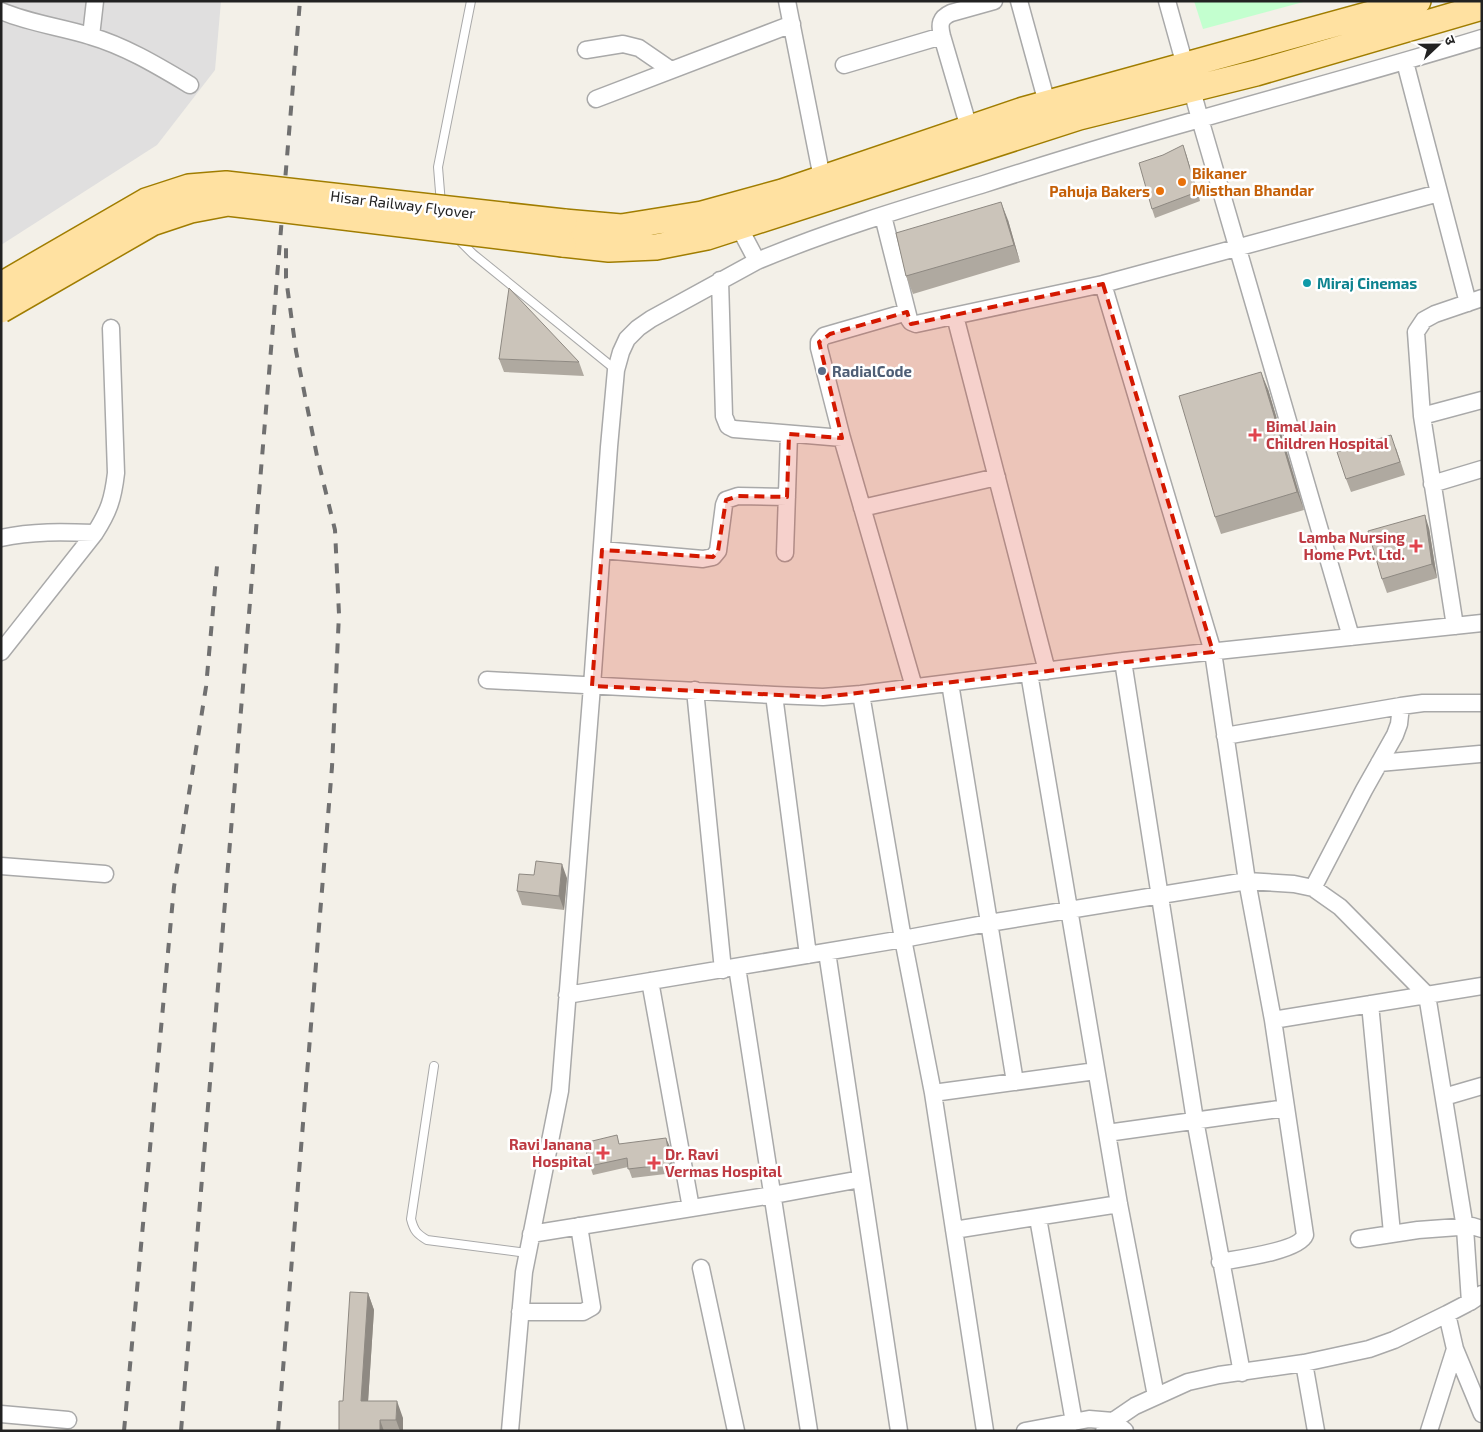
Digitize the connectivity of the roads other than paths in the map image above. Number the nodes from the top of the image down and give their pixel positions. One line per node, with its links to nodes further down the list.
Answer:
1 (95, 1): 11 (street)
2 (471, 1): 40 (lane)
3 (787, 1): 10 (street)
4 (994, 1): 12 (street)
5 (1018, 1): 22 (street)
6 (1167, 1): 17 (street)
7 (1418, 1): 17 (main road, Hisar Railway Flyover)
8 (1482, 8): 20 (main road, Hisar Railway Flyover)
9 (1, 11): 11 (street)
10 (792, 24): 18 (street); 25 (street)
11 (91, 36): 19 (street)
12 (942, 36): 16 (street); 24 (street)
13 (1482, 38): 15 (street)
14 (586, 50): 18 (street)
15 (1405, 62): 23 (street); 26 (street)
16 (844, 65)
17 (1185, 65): 20 (street); 22 (main road, Hisar Railway Flyover)
18 (671, 70): 21 (street)
19 (190, 85)
20 (1191, 89): 23 (street); 28 (main road, Hisar Railway Flyover)
21 (596, 99)
22 (1047, 103): 24 (main road, Hisar Railway Flyover)
23 (1200, 119): 27 (street); 30 (street)
24 (969, 128): 25 (main road, Hisar Railway Flyover)
25 (822, 178): 29 (main road, Hisar Railway Flyover)
26 (1439, 193): 30 (street); 35 (street)
27 (883, 216): 31 (street); 37 (street)
28 (738, 227): 29 (main road, Hisar Railway Flyover); 31 (street)
29 (564, 233): 34 (main road, Hisar Railway Flyover, bridge); 36 (main road, Hisar Railway Flyover, bridge)
30 (1237, 247): 33 (street); 56 (street)
31 (757, 260): 32 (street)
32 (720, 280): 40 (street); 43 (street)
33 (1103, 284): 38 (street); 58 (street)
34 (1, 285)
35 (1475, 300): 42 (street)
36 (1, 310)
37 (907, 312): 38 (street); 44 (street)
38 (955, 316): 46 (street)
39 (110, 328): 50 (street)
40 (616, 370): 52 (street)
41 (1482, 400): 42 (street)
42 (1422, 416): 47 (street)
43 (789, 434): 44 (street); 48 (street)
44 (842, 438): 49 (street)
45 (1482, 469): 47 (street)
46 (997, 476): 49 (street); 60 (street)
47 (1432, 484): 55 (street)
48 (787, 497): 52 (street); 53 (street)
49 (862, 508): 65 (street)
50 (95, 533): 51 (street); 57 (street)
51 (1, 538)
52 (602, 550): 64 (street)
53 (785, 553)
54 (1482, 623): 55 (street)
55 (1455, 626): 56 (street)
56 (1351, 637): 58 (street)
57 (1, 652)
58 (1213, 652): 59 (street); 71 (street)
59 (1123, 661): 60 (street); 78 (street)
60 (1047, 671): 61 (street)
61 (1029, 673): 63 (street); 79 (street)
62 (487, 680): 64 (street)
63 (950, 683): 65 (street); 80 (street)
64 (592, 686): 66 (street); 87 (street)
65 (914, 688): 67 (street)
66 (695, 690): 68 (street); 84 (street)
67 (861, 694): 68 (street); 81 (street)
68 (774, 695): 83 (street)
69 (1482, 702): 70 (street)
70 (1401, 706): 71 (street); 73 (street)
71 (1225, 736): 76 (street)
72 (1480, 754): 73 (street)
73 (1379, 763): 77 (street)
74 (1, 866): 75 (street)
75 (105, 874)
76 (1247, 881): 77 (street); 78 (street); 90 (street)
77 (1313, 888): 88 (street)
78 (1159, 896): 79 (street); 98 (street)
79 (1069, 911): 80 (street); 92 (street)
80 (989, 923): 81 (street); 93 (street)
81 (903, 939): 82 (street); 95 (street)
82 (827, 952): 83 (street); 100 (street)
83 (808, 955): 84 (street)
84 (730, 968): 85 (street); 101 (street)
85 (650, 982): 87 (street); 103 (street)
86 (1482, 986): 88 (street)
87 (567, 995): 109 (street)
88 (1428, 995): 89 (street); 96 (street)
89 (1370, 1004): 90 (street); 108 (street)
90 (1272, 1020): 97 (street)
91 (434, 1066): 111 (lane)
92 (1096, 1071): 93 (street); 99 (street)
93 (1015, 1082): 95 (street)
94 (1482, 1086): 96 (street)
95 (933, 1093): 107 (street)
96 (1444, 1097): 106 (street)
97 (1286, 1108): 98 (street); 112 (street)
98 (1195, 1120): 99 (street); 112 (street)
99 (1107, 1133): 102 (street)
100 (861, 1179): 101 (street); 129 (street)
101 (773, 1195): 103 (street); 128 (street)
102 (1119, 1204): 104 (street); 120 (street)
103 (691, 1208): 105 (street)
104 (1038, 1218): 107 (street); 124 (street)
105 (580, 1226): 109 (street); 115 (street)
106 (1476, 1226): 108 (street); 114 (street)
107 (954, 1230): 130 (street)
108 (1392, 1233): 110 (street)
109 (531, 1234): 111 (street)
110 (1359, 1239)
111 (527, 1253): 115 (street)
112 (1220, 1262): 119 (street)
113 (701, 1268): 127 (street)
114 (1476, 1298): 116 (street)
115 (520, 1312): 126 (street)
116 (1447, 1314): 117 (street); 118 (street)
117 (1455, 1349): 122 (street); 133 (street)
118 (1304, 1363): 119 (street); 132 (street)
119 (1242, 1373): 120 (street)
120 (1156, 1396): 125 (street)
121 (1, 1414): 123 (street)
122 (1482, 1414)
123 (68, 1420)
124 (1074, 1422): 125 (street); 131 (street)
125 (1114, 1428)
126 (510, 1431)
127 (736, 1431)
128 (809, 1431)
129 (899, 1431)
130 (985, 1431)
131 (1025, 1431)
132 (1316, 1431)
133 (1429, 1431)

